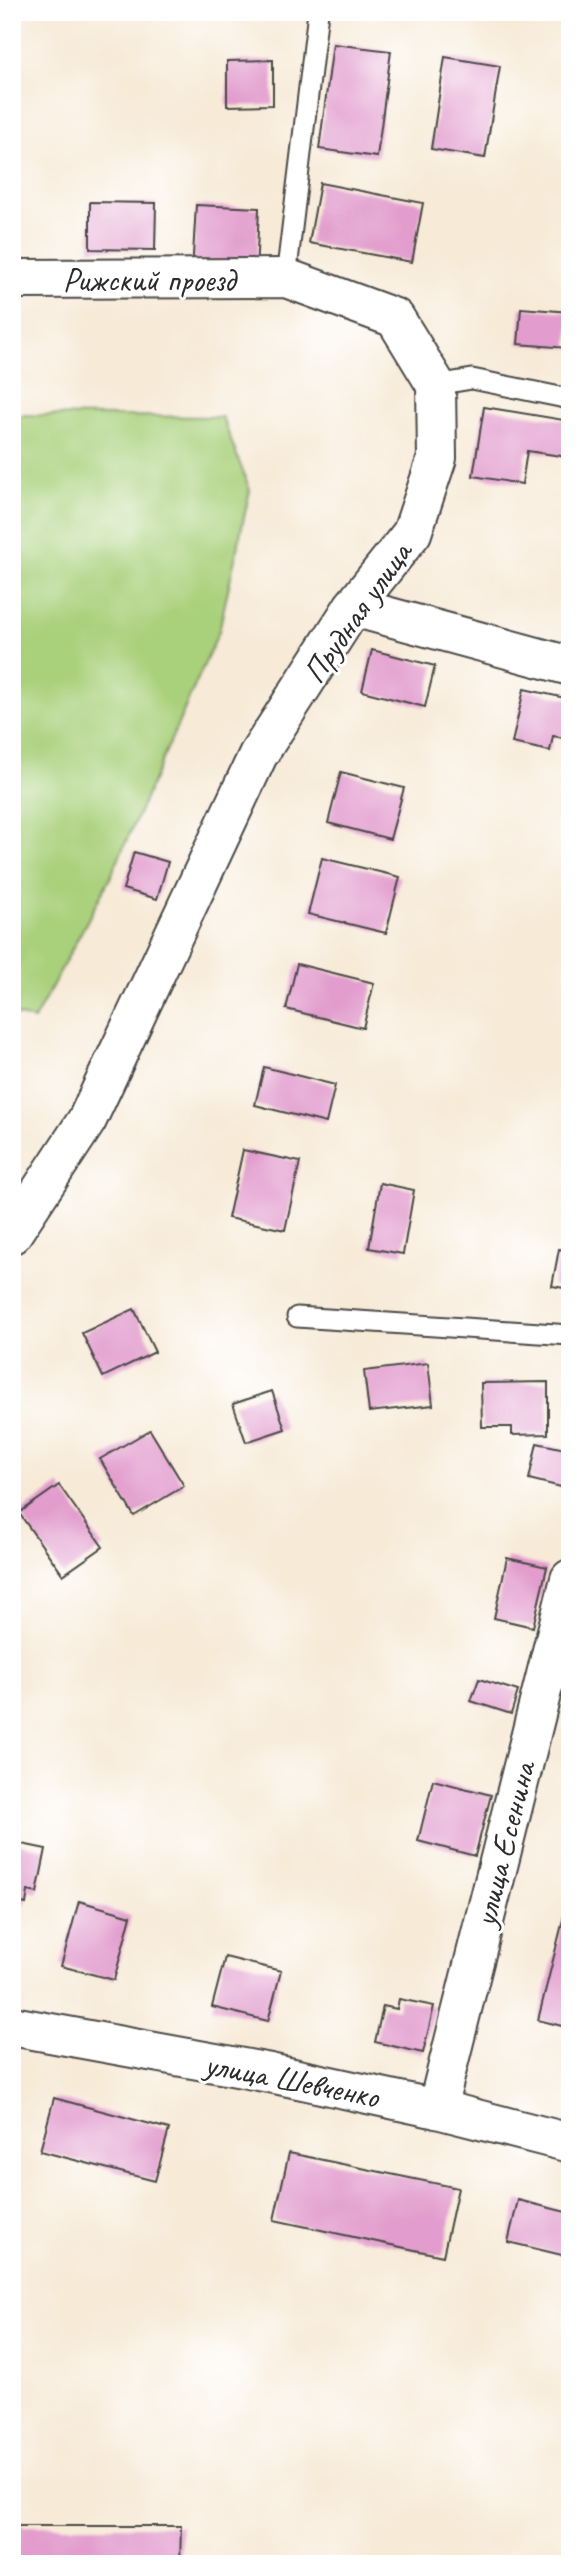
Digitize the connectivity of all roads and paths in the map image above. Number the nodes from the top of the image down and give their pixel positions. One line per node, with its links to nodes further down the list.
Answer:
1 (318, 12): 2 (lane)
2 (286, 278): 3 (street, Рижский проезд); 4 (street, Прудная улица)
3 (12, 279)
4 (436, 385): 5 (lane); 6 (street, Прудная улица)
5 (570, 399)
6 (354, 607): 7 (street); 8 (street, Прудная улица)
7 (570, 666)
8 (13, 1229)
9 (297, 1317): 10 (lane)
10 (570, 1335)
11 (570, 1579): 12 (street, улица Есенина)
12 (559, 1664): 14 (street, улица Есенина)
13 (12, 2026): 14 (street, улица Шевченко)
14 (436, 2109): 15 (street, улица Шевченко)
15 (570, 2143)

